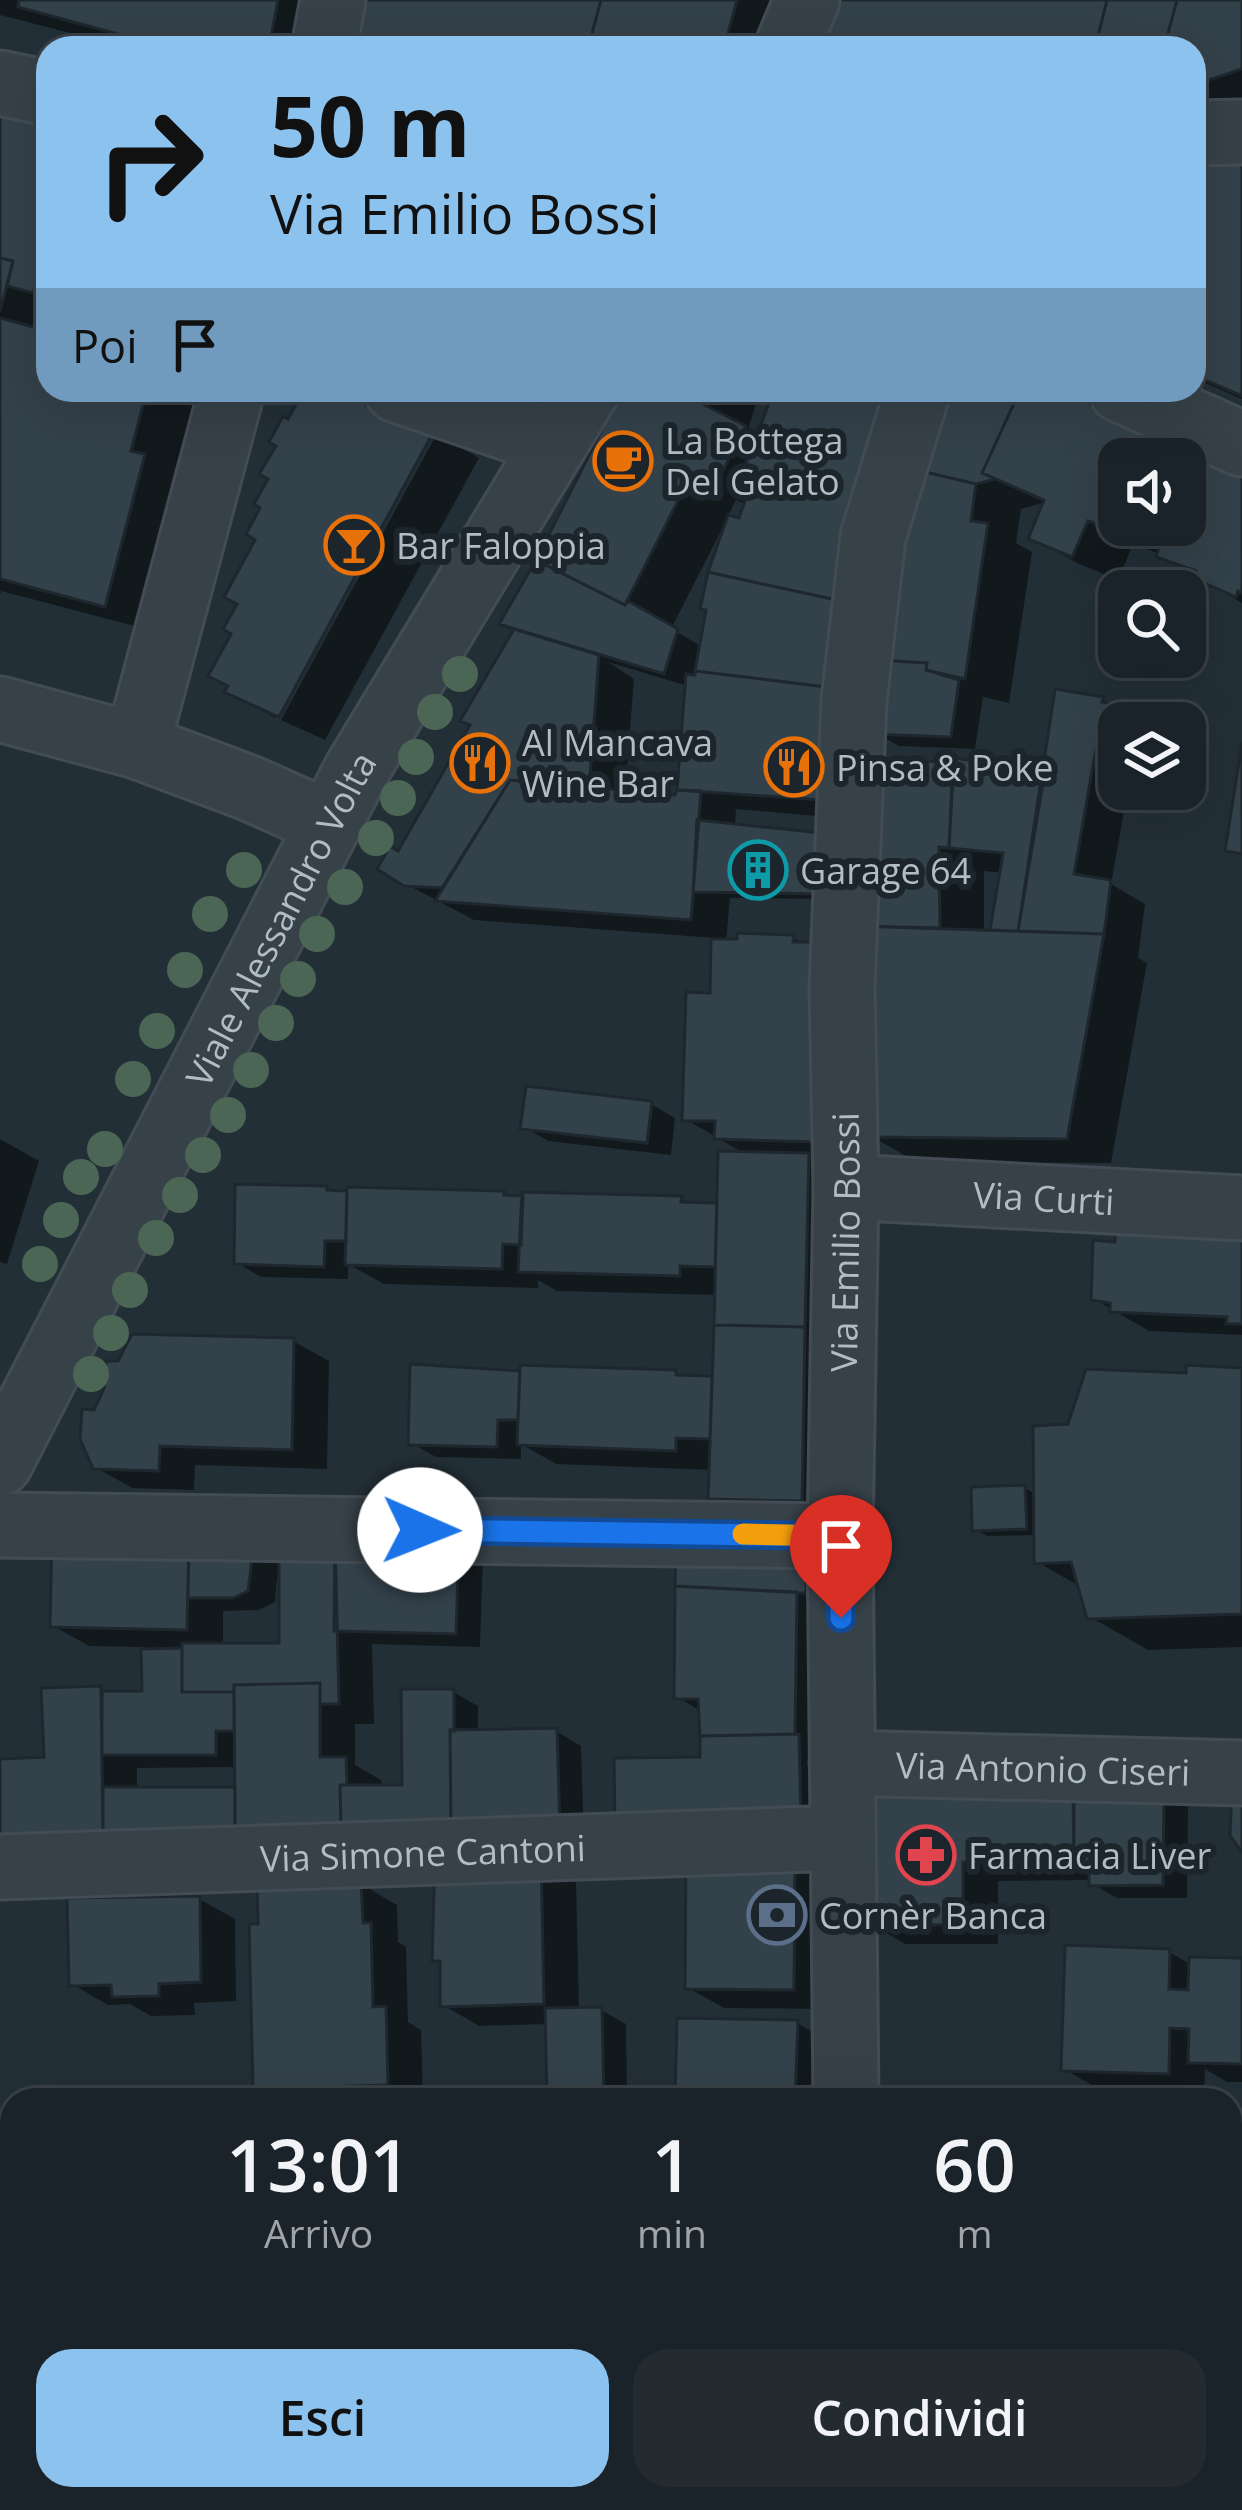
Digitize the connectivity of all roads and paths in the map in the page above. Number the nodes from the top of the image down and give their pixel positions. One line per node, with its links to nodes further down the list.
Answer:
1 (333, 0): 3 (street)
2 (807, 0): 4 (street)
3 (326, 36)
4 (792, 36)
5 (0, 83): 6 (street)
6 (36, 90)
7 (229, 402): 14 (street)
8 (498, 402): 11 (street)
9 (914, 402): 16 (street, Via Emilio Bossi)
10 (1148, 402): 12 (street)
11 (573, 411): 15 (street, Viale Alessandro Volta)
12 (1242, 444)
13 (0, 709): 14 (street)
14 (136, 746): 15 (street)
15 (328, 823): 18 (street, Viale Alessandro Volta)
16 (846, 1187): 17 (street, Via Curti); 20 (street, Via Emilio Bossi)
17 (1242, 1208)
18 (0, 1462)
19 (0, 1525): 20 (street)
20 (840, 1536): 21 (street, Via Emilio Bossi)
21 (842, 1763): 22 (street, Via Antonio Ciseri); 23 (street, Via Emilio Bossi)
22 (1242, 1773)
23 (843, 1838): 24 (street, Via Simone Cantoni); 25 (street, Via Emilio Bossi)
24 (0, 1867)
25 (846, 2088)

